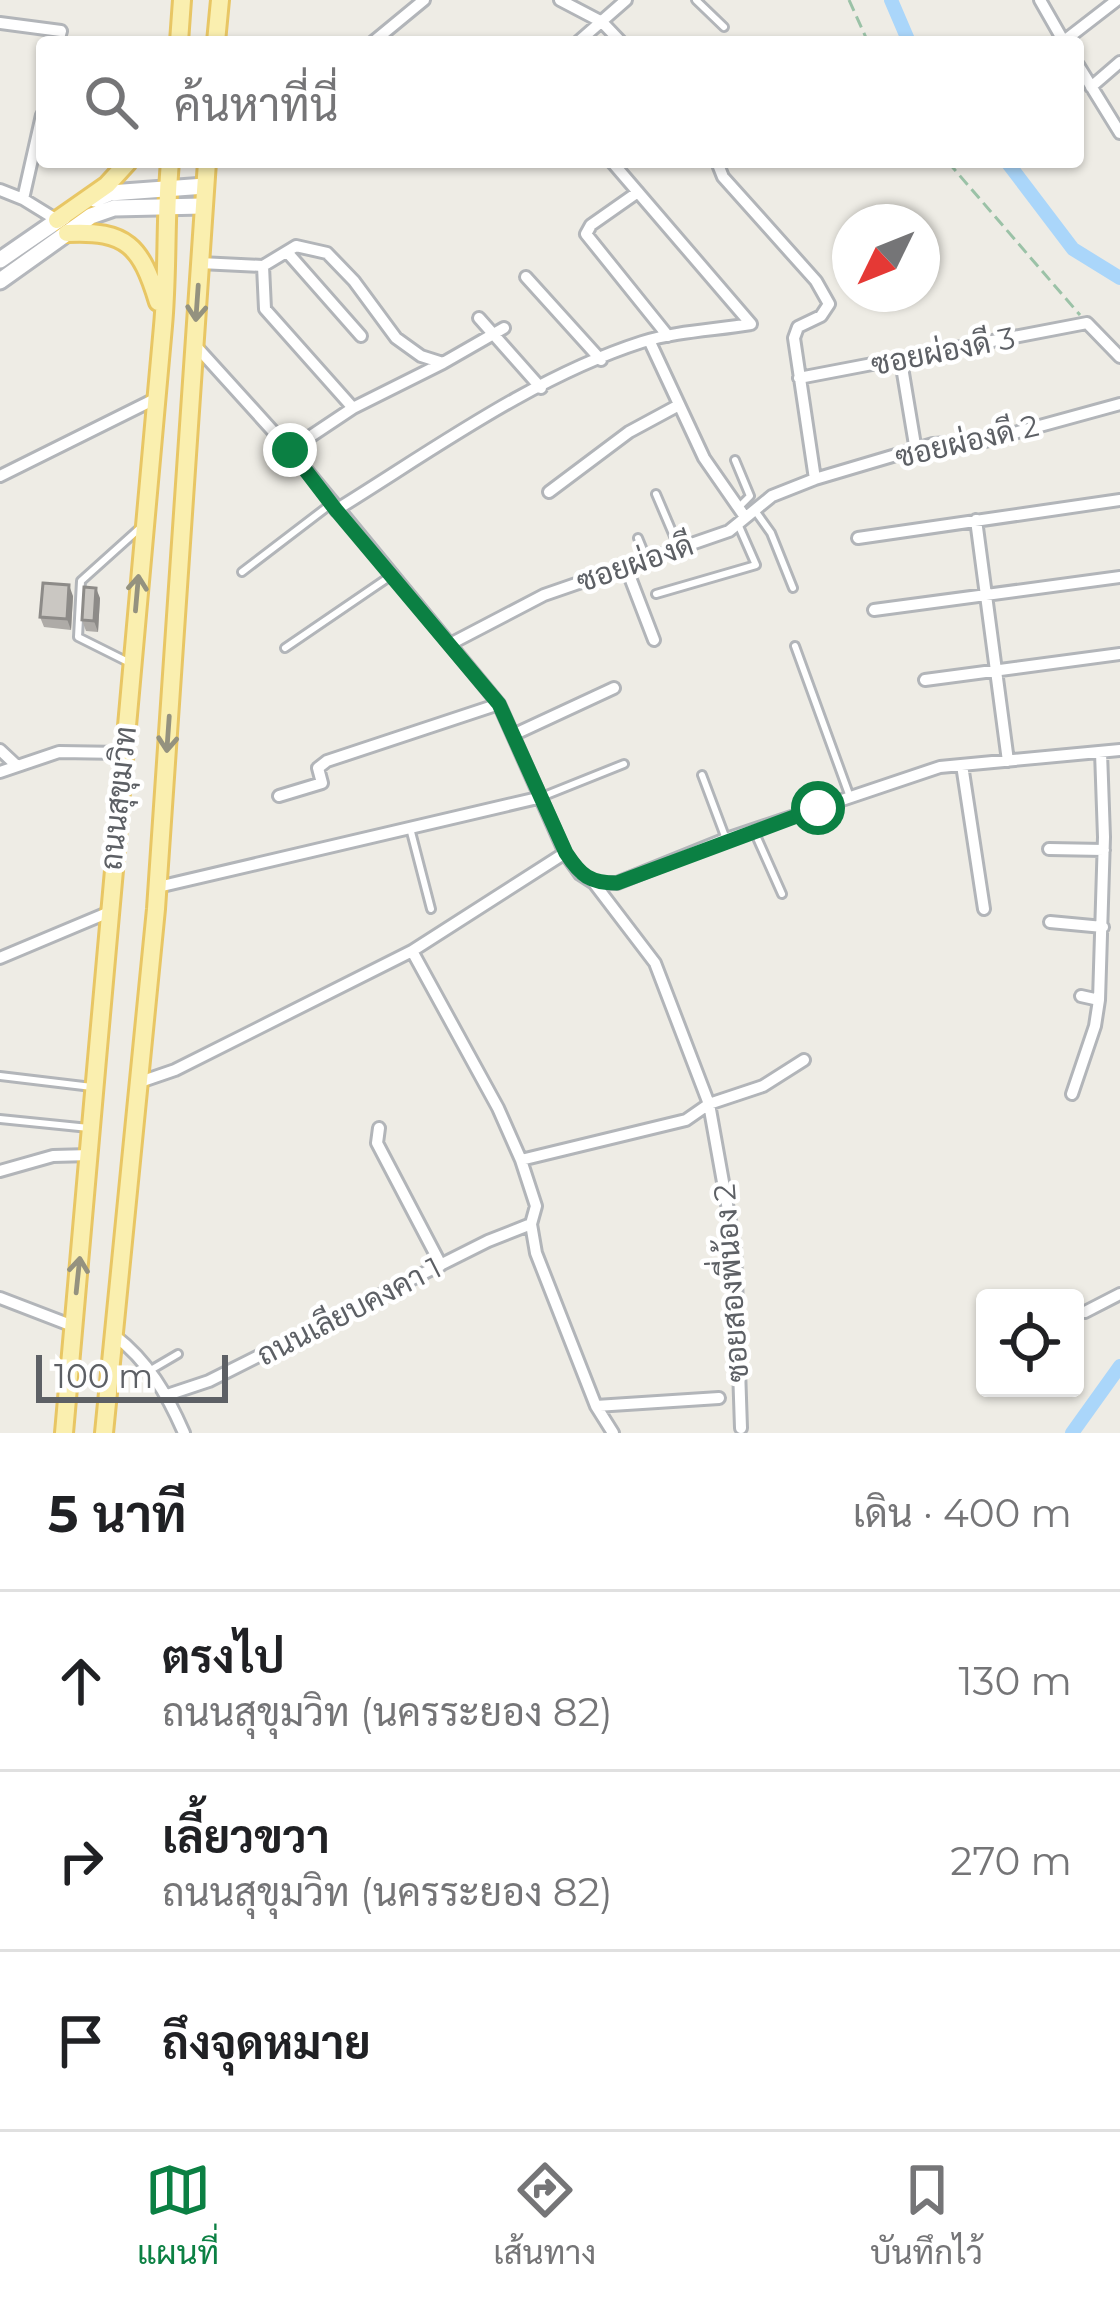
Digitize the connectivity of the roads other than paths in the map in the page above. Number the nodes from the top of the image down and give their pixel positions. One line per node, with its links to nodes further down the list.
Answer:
1 (182, 0): 13 (main road)
2 (220, 0): 14 (main road)
3 (424, 0): 15 (street)
4 (560, 0): 10 (street)
5 (626, 0): 10 (street)
6 (696, 0): 11 (lane)
7 (1040, 0): 18 (street)
8 (1117, 0): 19 (street)
9 (0, 22): 12 (street)
10 (602, 22): 16 (street); 17 (street)
11 (724, 27)
12 (60, 36)
13 (179, 36)
14 (217, 36)
15 (380, 36)
16 (585, 36)
17 (615, 36)
18 (1061, 36)
19 (1070, 36)
20 (1120, 62): 22 (street)
21 (1084, 76): 22 (street)
22 (1090, 87): 23 (street)
23 (1118, 127)
24 (36, 142): 34 (street)
25 (122, 168): 37 (main road)
26 (170, 168): 31 (main road, ถนนสุขุมวิท)
27 (206, 168): 30 (main road, ถนนสุขุมวิท)
28 (617, 168): 33 (street)
29 (719, 168): 55 (street)
30 (205, 186): 31 (street); 35 (main road, ถนนสุขุมวิท)
31 (168, 187): 36 (main road, ถนนสุขุมวิท); 37 (street)
32 (0, 190): 34 (street)
33 (638, 192): 48 (street); 48 (street)
34 (23, 199): 37 (street)
35 (203, 206): 36 (street); 40 (main road, ถนนสุขุมวิท)
36 (166, 207): 37 (street); 45 (main road, ถนนสุขุมวิท)
37 (62, 227): 39 (street); 43 (street); 45 (main road)
38 (287, 252): 41 (street); 47 (street); 54 (street)
39 (0, 260)
40 (200, 263): 41 (street); 50 (main road, ถนนสุขุมวิท, one-way to 50)
41 (263, 266): 60 (street)
42 (526, 277): 52 (street)
43 (0, 281)
44 (479, 318): 46 (street)
45 (164, 320): 57 (main road, ถนนสุขุมวิท)
46 (498, 331): 54 (street); 56 (street)
47 (361, 336)
48 (668, 337): 49 (street)
49 (649, 340): 52 (street); 59 (street)
50 (195, 345): 61 (street, ซอยสองพี่น้อง 2); 116 (main road, ถนนสุขุมวิท, one-way to 116)
51 (1120, 357): 53 (street, ซอยผ่องดี 3)
52 (601, 360): 56 (street)
53 (901, 362): 55 (street, ซอยผ่องดี 3); 62 (street)
54 (443, 363): 60 (street)
55 (799, 378): 65 (street)
56 (541, 388): 69 (street)
57 (155, 398): 64 (street); 72 (main road, ถนนสุขุมวิท)
58 (1120, 404): 62 (street, ซอยผ่องดี 2)
59 (679, 405): 66 (street); 70 (street)
60 (353, 408): 61 (street)
61 (290, 450): 69 (street, ซอยสองพี่น้อง 2)
62 (916, 451): 65 (street, ซอยผ่องดี 2)
63 (735, 460): 70 (lane)
64 (0, 476)
65 (815, 478): 70 (street, ซอยผ่องดี)
66 (548, 492)
67 (656, 494): 75 (lane)
68 (1120, 500): 71 (street)
69 (333, 507): 78 (lane); 79 (street, ซอยสองพี่น้อง 2)
70 (744, 515): 75 (street, ซอยผ่องดี); 81 (lane); 82 (lane)
71 (976, 520): 74 (street); 83 (street)
72 (143, 525): 90 (main road, ถนนสุขุมวิท, one-way to 72); 90 (lane)
73 (638, 538): 76 (lane)
74 (858, 538)
75 (680, 548): 76 (street, ซอยผ่องดี)
76 (647, 560): 77 (street, ซอยผ่องดี)
77 (626, 567): 85 (street); 86 (street, ซอยผ่องดี)
78 (242, 572)
79 (392, 574): 86 (street, ซอยสองพี่น้อง 2); 88 (lane)
80 (1120, 577): 83 (street)
81 (793, 588)
82 (656, 594)
83 (987, 595): 84 (street); 91 (street)
84 (874, 610)
85 (654, 640)
86 (452, 644): 94 (street, ซอยสองพี่น้อง 2)
87 (795, 646): 108 (lane)
88 (285, 648)
89 (1120, 654): 91 (street)
90 (131, 663): 99 (main road, ถนนสุขุมวิท)
91 (997, 670): 92 (street); 100 (street)
92 (926, 680)
93 (614, 688): 95 (street)
94 (499, 704): 95 (street, ซอยสองพี่น้อง 2); 106 (street)
95 (515, 734): 107 (street, ซอยสองพี่น้อง 2)
96 (0, 750): 102 (street)
97 (1120, 750): 98 (street)
98 (1101, 752): 100 (street); 113 (street)
99 (123, 753): 102 (street); 120 (main road, ถนนสุขุมวิท)
100 (1008, 761): 103 (street)
101 (624, 764): 107 (lane)
102 (16, 765): 104 (street)
103 (962, 765): 108 (street); 119 (street)
104 (0, 772)
105 (702, 775): 111 (lane)
106 (279, 796)
107 (542, 797): 109 (street); 114 (street, ซอยสองพี่น้อง 2)
108 (850, 797): 110 (street)
109 (410, 828): 116 (street); 118 (lane)
110 (754, 830): 111 (street); 117 (lane)
111 (726, 839): 115 (street)
112 (1049, 849): 113 (street)
113 (1104, 850): 122 (street)
114 (566, 853): 115 (street, ซอยสองพี่น้อง 2); 123 (street)
115 (594, 883): 132 (street, ซอยสองพี่น้อง 2)
116 (158, 887): 129 (main road, ถนนสุขุมวิท)
117 (782, 894)
118 (431, 909)
119 (984, 909)
120 (107, 914): 124 (street); 130 (main road, ถนนสุขุมวิท)
121 (1050, 922): 122 (street)
122 (1103, 927): 126 (street)
123 (412, 951): 129 (street); 137 (street)
124 (0, 958)
125 (1082, 996): 126 (street)
126 (1099, 1000): 131 (street)
127 (804, 1060): 132 (street)
128 (0, 1076): 130 (lane)
129 (140, 1082): 145 (main road, ถนนสุขุมวิท)
130 (95, 1088): 134 (main road, ถนนสุขุมวิท)
131 (1072, 1094)
132 (709, 1104): 137 (street); 151 (street, ซอยสองพี่น้อง 2)
133 (0, 1119): 134 (lane)
134 (92, 1128): 136 (main road, ถนนสุขุมวิท)
135 (379, 1128): 140 (street)
136 (90, 1155): 138 (street); 144 (main road, ถนนสุขุมวิท, one-way to 136)
137 (520, 1160): 139 (street)
138 (0, 1171)
139 (531, 1224): 140 (street, ถนนเลียบคงคา 1); 150 (street)
140 (440, 1265): 148 (street, ถนนเลียบคงคา 1)
141 (1120, 1294): 143 (street)
142 (0, 1298): 144 (street)
143 (1085, 1312)
144 (74, 1326): 152 (main road, ถนนสุขุมวิท)
145 (114, 1335): 147 (street); 153 (main road, ถนนสุขุมวิท)
146 (178, 1354): 147 (lane)
147 (149, 1371): 148 (street)
148 (167, 1395): 154 (street)
149 (719, 1398): 150 (street)
150 (596, 1406): 155 (street)
151 (741, 1428)
152 (64, 1433)
153 (104, 1433)
154 (184, 1433)
155 (613, 1433)

